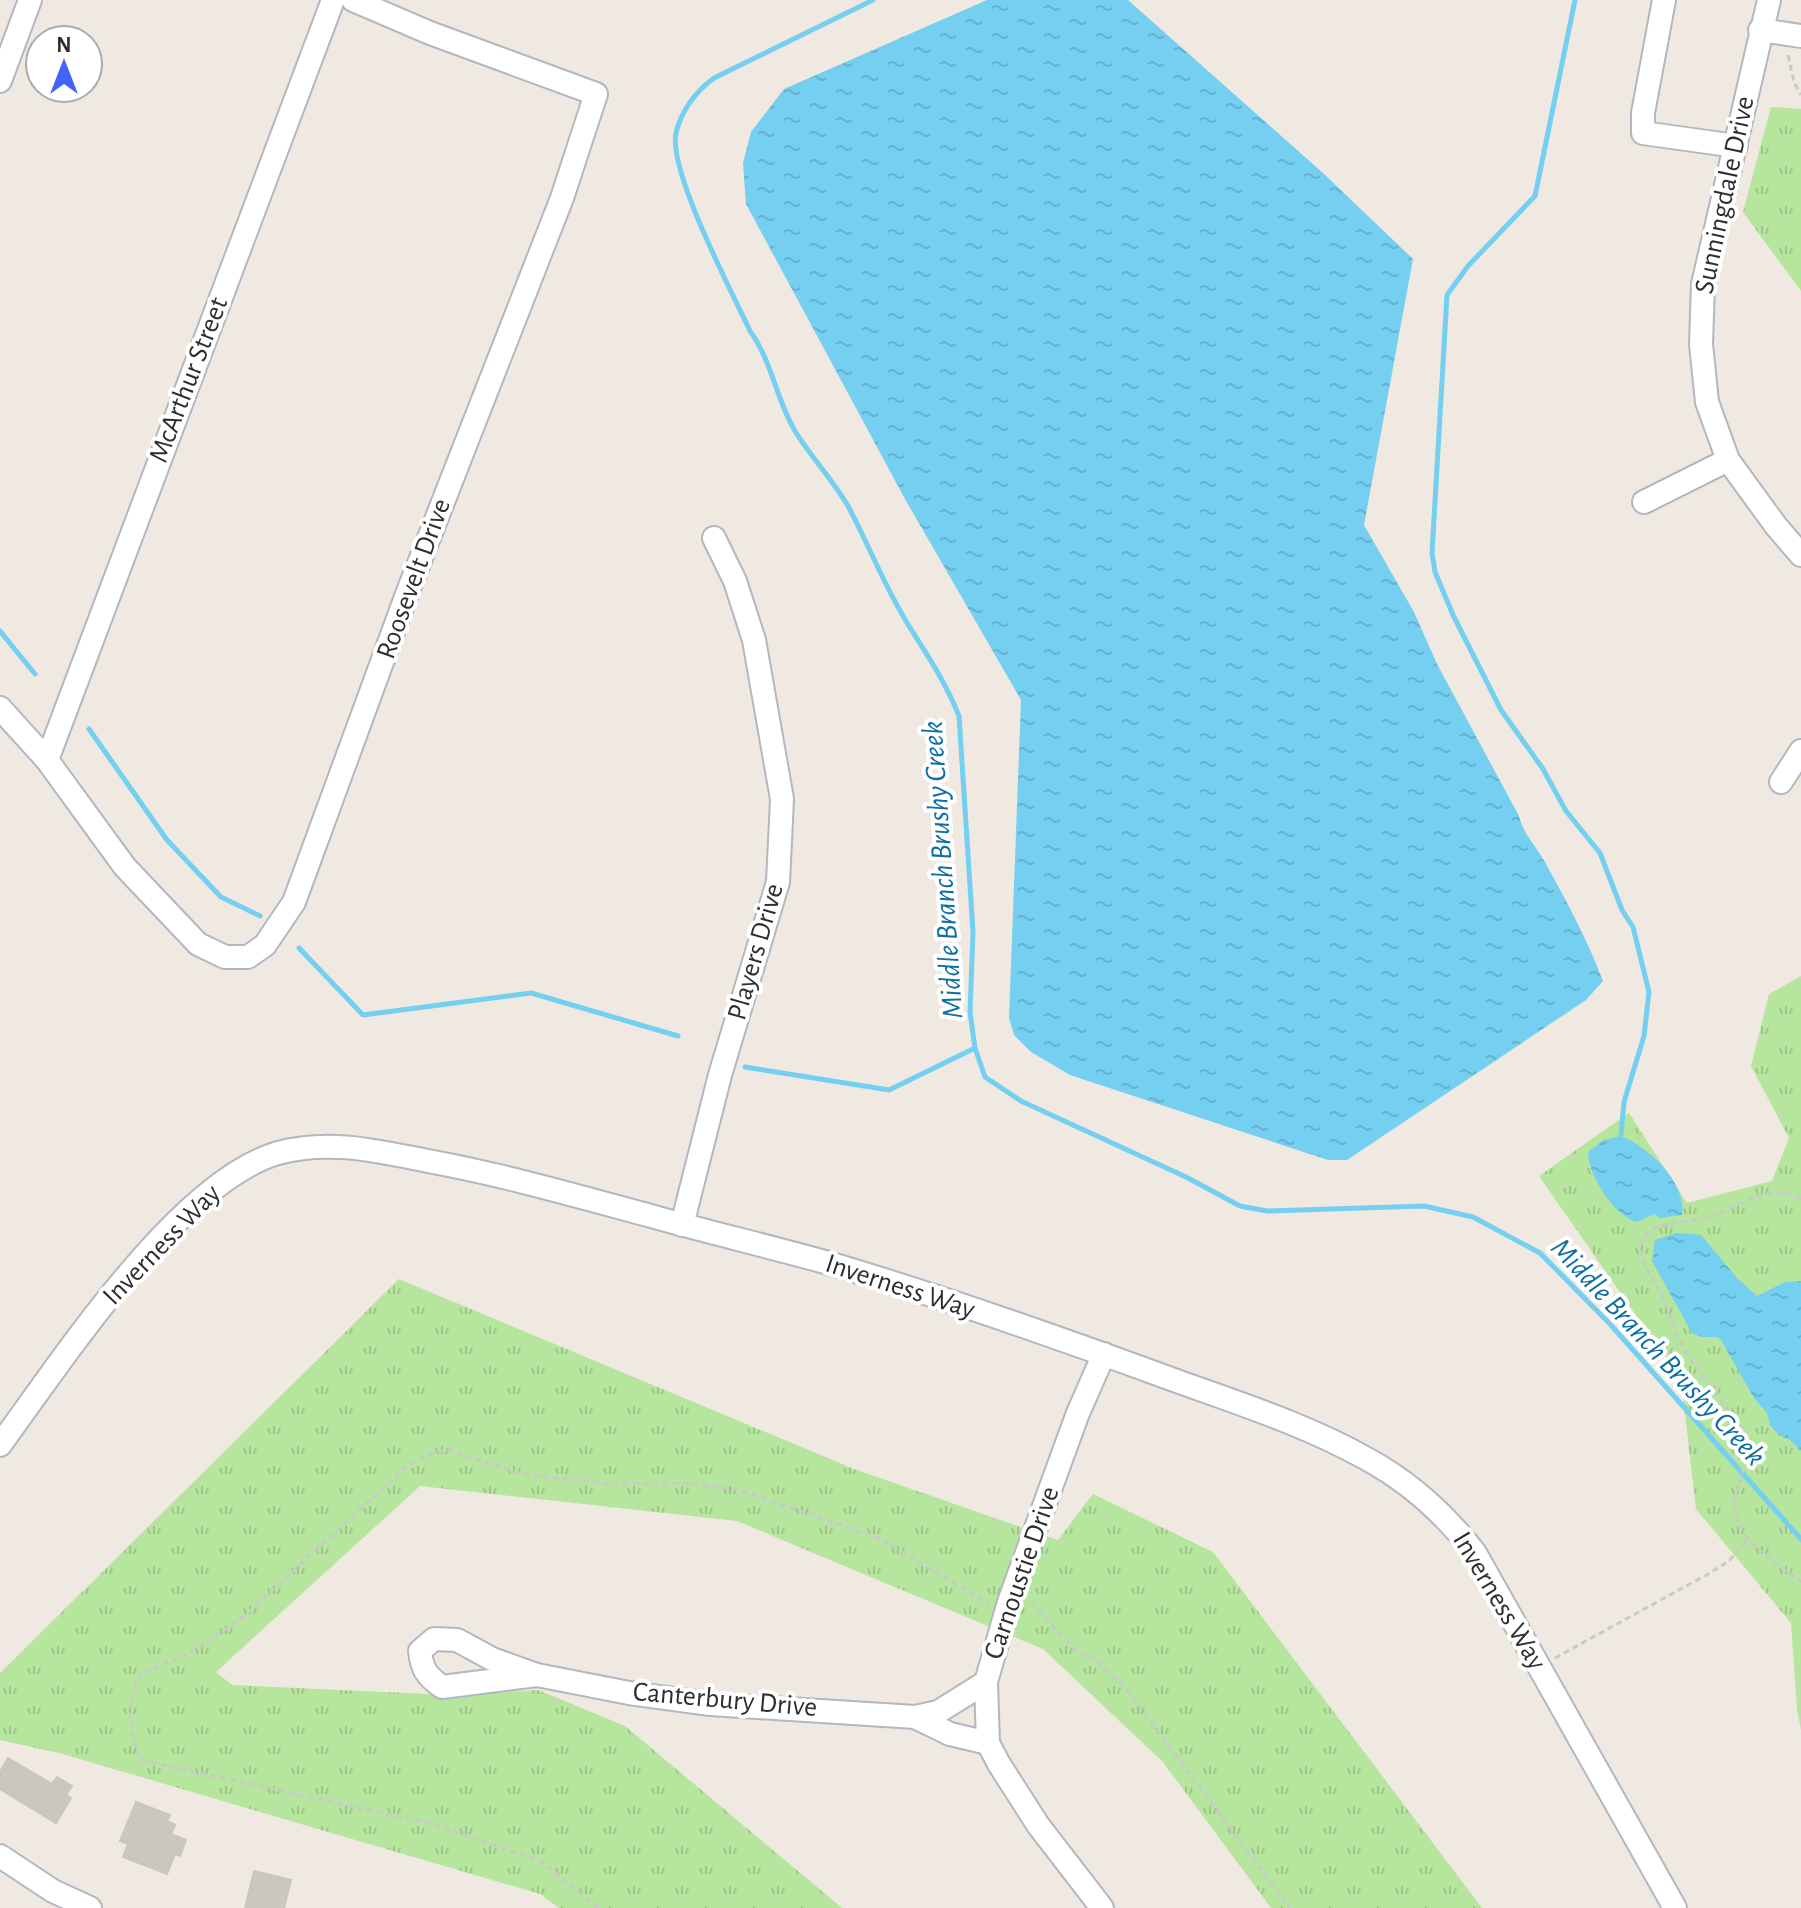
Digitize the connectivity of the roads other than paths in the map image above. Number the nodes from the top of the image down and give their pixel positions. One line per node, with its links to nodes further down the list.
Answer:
1 (30, 0): 8 (street)
2 (333, 0): 16 (street, McArthur Street)
3 (353, 0): 16 (street, Roosevelt Drive)
4 (1664, 0): 9 (street)
5 (1769, 0): 6 (street, Sunningdale Drive)
6 (1760, 30): 7 (street); 9 (street, Sunningdale Drive)
7 (1801, 36)
8 (0, 81)
9 (1736, 146): 10 (street, Sunningdale Drive)
10 (1728, 460): 11 (street); 13 (street, Sunningdale Drive)
11 (1644, 502)
12 (714, 538): 18 (street, Players Drive)
13 (1801, 555)
14 (0, 708): 16 (street, Roosevelt Drive)
15 (1801, 751): 17 (street)
16 (47, 760)
17 (1781, 782)
18 (682, 1225): 19 (street, Inverness Way); 20 (street, Inverness Way)
19 (1104, 1354): 22 (street, Carnoustie Drive); 28 (street, Inverness Way)
20 (0, 1445)
21 (537, 1675): 23 (street, Canterbury Drive)
22 (986, 1682): 23 (street, Canterbury Drive); 24 (street, Carnoustie Drive)
23 (915, 1717): 24 (street, Canterbury Drive)
24 (988, 1743): 27 (street, Carnoustie Drive)
25 (0, 1856): 26 (street)
26 (90, 1908)
27 (1102, 1908)
28 (1675, 1908)

